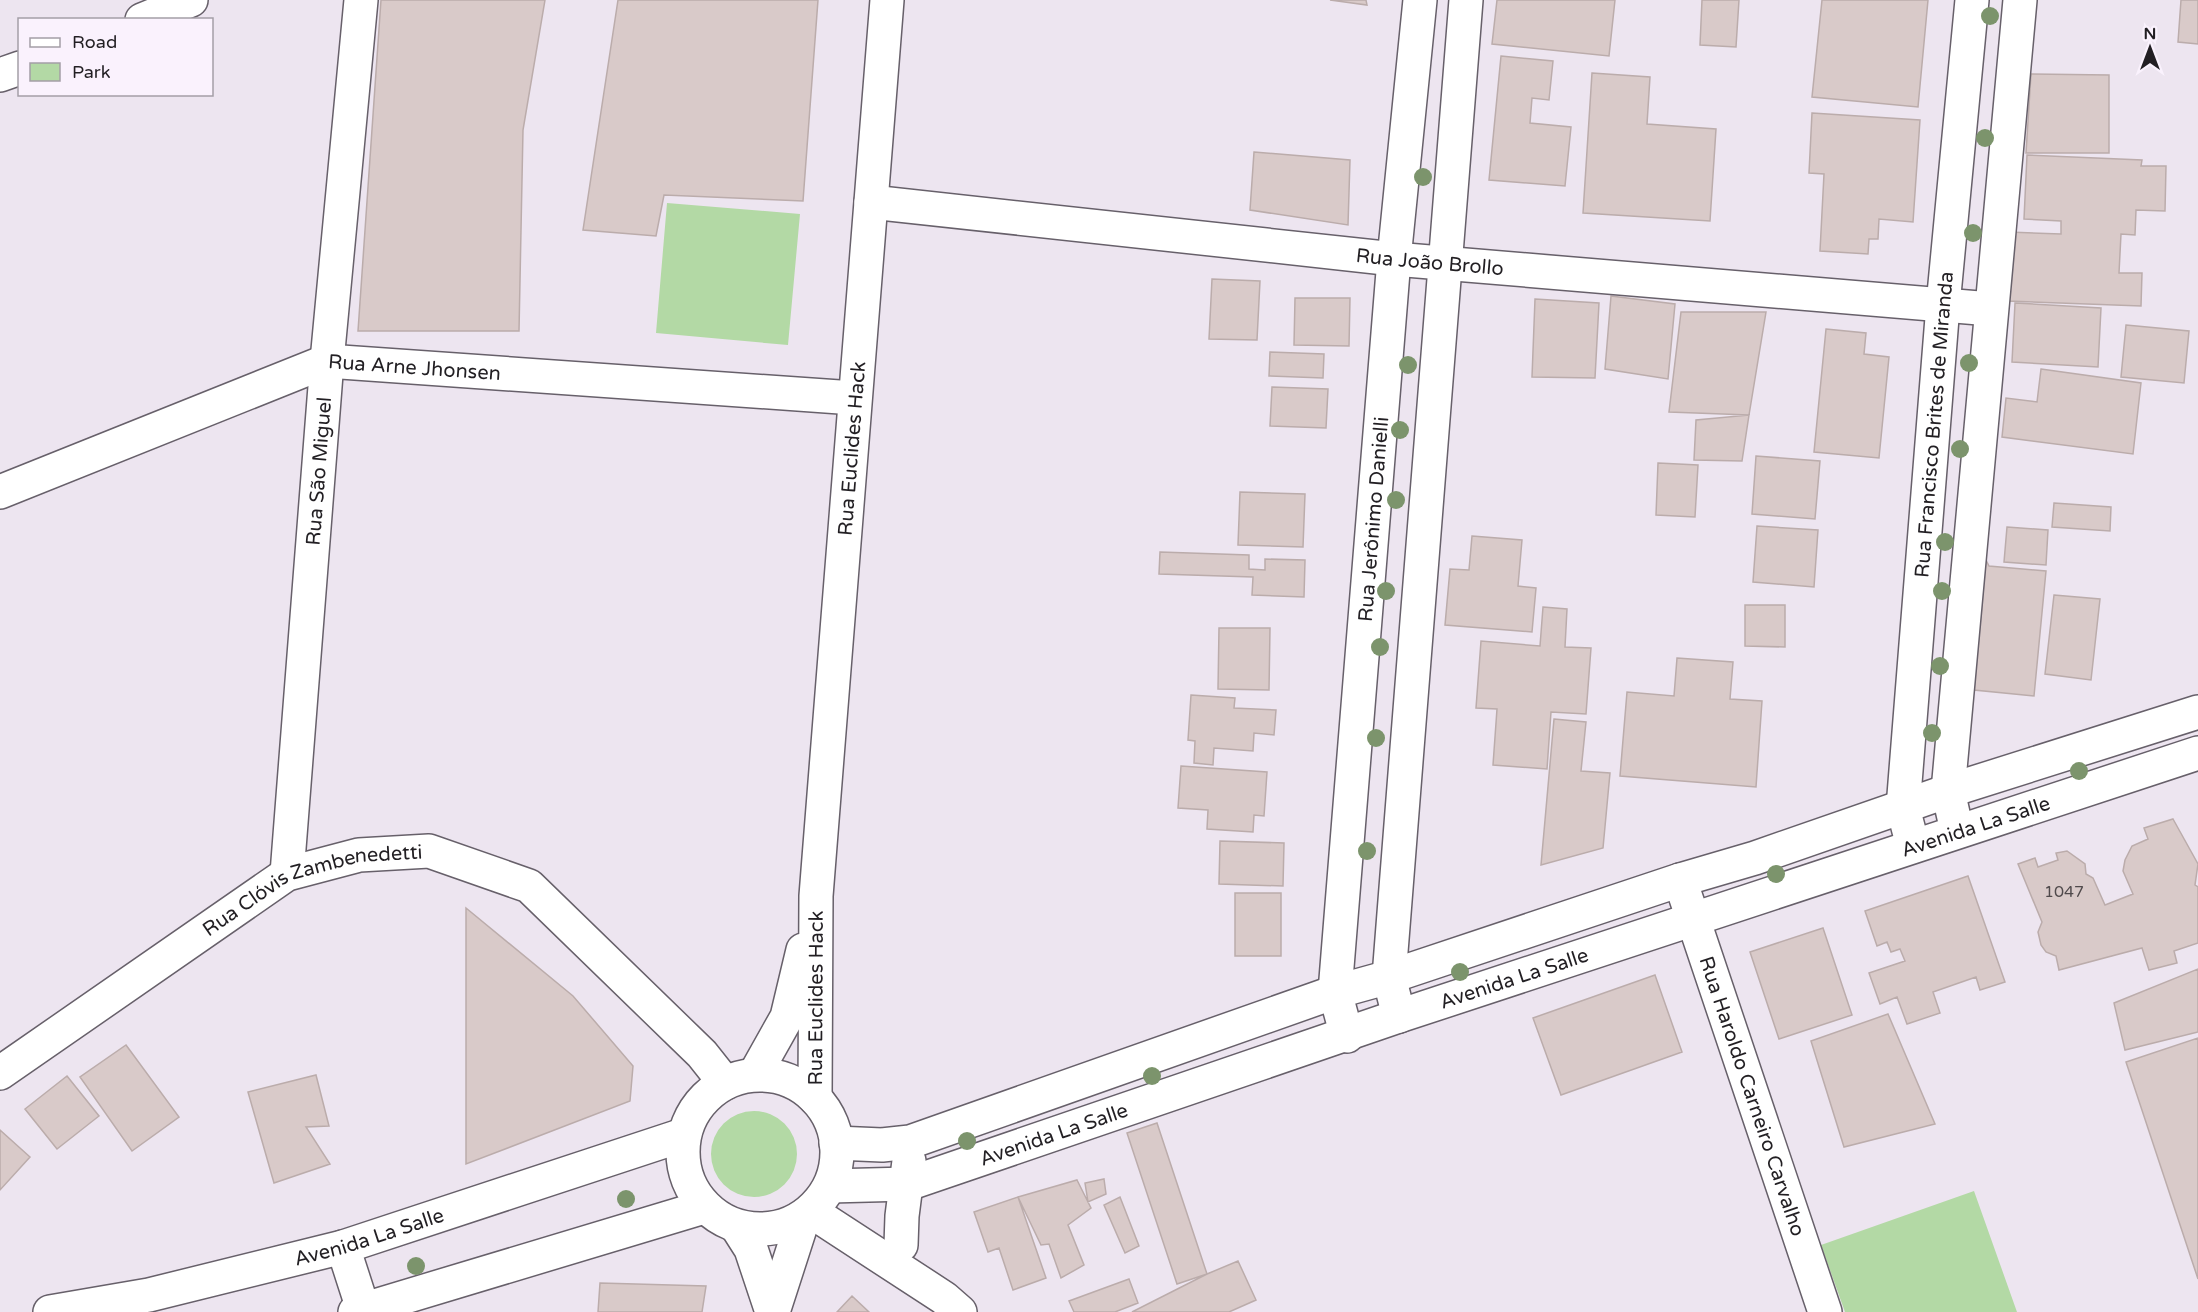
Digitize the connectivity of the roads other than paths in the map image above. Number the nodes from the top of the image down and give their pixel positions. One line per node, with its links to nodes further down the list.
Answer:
1 (191, 0): 8 (street)
2 (361, 0): 22 (street, Rua São Miguel)
3 (887, 0): 17 (street, Rua Euclides Hack)
4 (1420, 0): 13 (street, Rua Jerônimo Danielli)
5 (1466, 0): 14 (street)
6 (1972, 0): 9 (street, Rua Francisco Brites de Miranda)
7 (2020, 0): 10 (street)
8 (147, 18)
9 (1968, 45): 10 (street); 15 (street, Rua Francisco Brites de Miranda)
10 (2016, 49): 16 (street)
11 (18, 69): 12 (street)
12 (0, 75)
13 (1408, 115): 14 (street); 18 (street, Rua Jerônimo Danielli)
14 (1456, 119): 19 (street)
15 (1956, 170): 16 (street); 20 (street, Rua Francisco Brites de Miranda)
16 (2004, 171): 21 (street)
17 (871, 202): 18 (street, Rua João Brollo); 23 (street, Rua Euclides Hack)
18 (1394, 259): 19 (street, Rua João Brollo); 24 (street, Rua Jerônimo Danielli)
19 (1445, 263): 20 (street, Rua João Brollo); 25 (street)
20 (1942, 304): 21 (street, Rua João Brollo); 26 (street, Rua Francisco Brites de Miranda)
21 (1991, 309): 28 (street)
22 (327, 361): 23 (street, Rua Arne Jhonsen); 27 (street, Rua Arne Jhonsen); 39 (street, Rua São Miguel)
23 (854, 398): 41 (street, Rua Euclides Hack)
24 (1378, 465): 25 (street); 31 (street, Rua Jerônimo Danielli)
25 (1429, 467): 32 (street)
26 (1928, 488): 28 (street); 29 (street, Rua Francisco Brites de Miranda)
27 (0, 492)
28 (1975, 492): 30 (street)
29 (1918, 620): 30 (street); 36 (street, Rua Francisco Brites de Miranda)
30 (1962, 624): 35 (street)
31 (1360, 691): 32 (street); 44 (street, Rua Jerônimo Danielli)
32 (1411, 693): 43 (street)
33 (2198, 712): 35 (street, Avenida La Salle)
34 (2198, 753): 37 (street, Avenida La Salle)
35 (1948, 791): 36 (street, Avenida La Salle); 37 (street)
36 (1903, 808): 38 (street, Rua Francisco Brites de Miranda); 40 (street, Avenida La Salle)
37 (1957, 831): 38 (street, Avenida La Salle)
38 (1913, 846): 42 (street, Avenida La Salle)
39 (287, 874): 47 (street, Rua Clóvis Zambenedetti); 48 (street, Rua Clóvis Zambenedetti)
40 (1680, 880): 42 (street, Rua Haroldo Carneiro Carvalho); 43 (street, Avenida La Salle)
41 (816, 896): 48 (street, Rua Euclides Hack); 49 (street, Rua Euclides Hack)
42 (1691, 919): 45 (street, Avenida La Salle); 63 (street, Rua Haroldo Carneiro Carvalho)
43 (1389, 977): 44 (street, Avenida La Salle); 45 (street)
44 (1335, 992): 46 (street, Rua Jerônimo Danielli); 51 (street, Avenida La Salle)
45 (1399, 1016): 46 (street, Avenida La Salle)
46 (1347, 1036): 53 (street, Avenida La Salle)
47 (0, 1073)
48 (740, 1078): 49 (street); 50 (street)
49 (815, 1098): 52 (street)
50 (683, 1135): 55 (street); 58 (street, Avenida La Salle)
51 (910, 1142): 52 (street, Avenida La Salle); 53 (street)
52 (836, 1143): 54 (street)
53 (908, 1184): 54 (street, Avenida La Salle); 57 (street)
54 (818, 1201): 56 (street); 57 (street); 59 (street); 62 (street)
55 (704, 1207): 56 (street); 60 (street)
56 (737, 1227): 62 (street)
57 (901, 1245): 59 (street)
58 (343, 1248): 60 (street); 61 (street, Avenida La Salle)
59 (952, 1305)
60 (359, 1311)
61 (50, 1312)
62 (773, 1312)
63 (1825, 1312)

